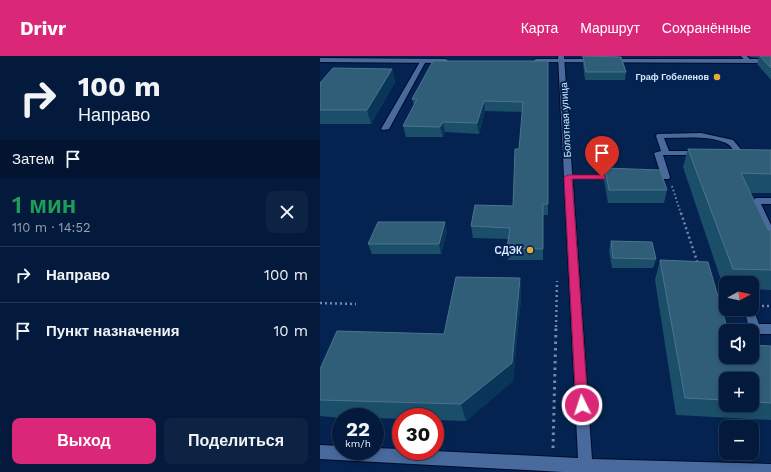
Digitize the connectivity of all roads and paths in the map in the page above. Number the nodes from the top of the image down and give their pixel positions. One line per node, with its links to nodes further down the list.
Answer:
1 (359, 58): 4 (street); 5 (street)
2 (746, 58): 3 (street); 8 (street)
3 (562, 59): 7 (street); 13 (street, Болотная улица)
4 (320, 60)
5 (423, 61): 6 (street); 9 (street)
6 (453, 61)
7 (527, 61)
8 (771, 61)
9 (385, 130)
10 (666, 153): 11 (street); 12 (street); 15 (street)
11 (710, 153)
12 (725, 153)
13 (568, 177): 14 (street); 29 (street, Болотная улица)
14 (626, 177)
15 (642, 177)
16 (670, 180): 19 (path)
17 (771, 201): 18 (street)
18 (771, 229)
19 (699, 267)
20 (558, 276): 28 (path)
21 (320, 302): 22 (path)
22 (356, 304)
23 (712, 304): 24 (path)
24 (719, 304)
25 (751, 316): 26 (street)
26 (771, 329)
27 (320, 452): 28 (street)
28 (553, 464): 29 (street)
29 (586, 469): 30 (street)
30 (771, 471)

